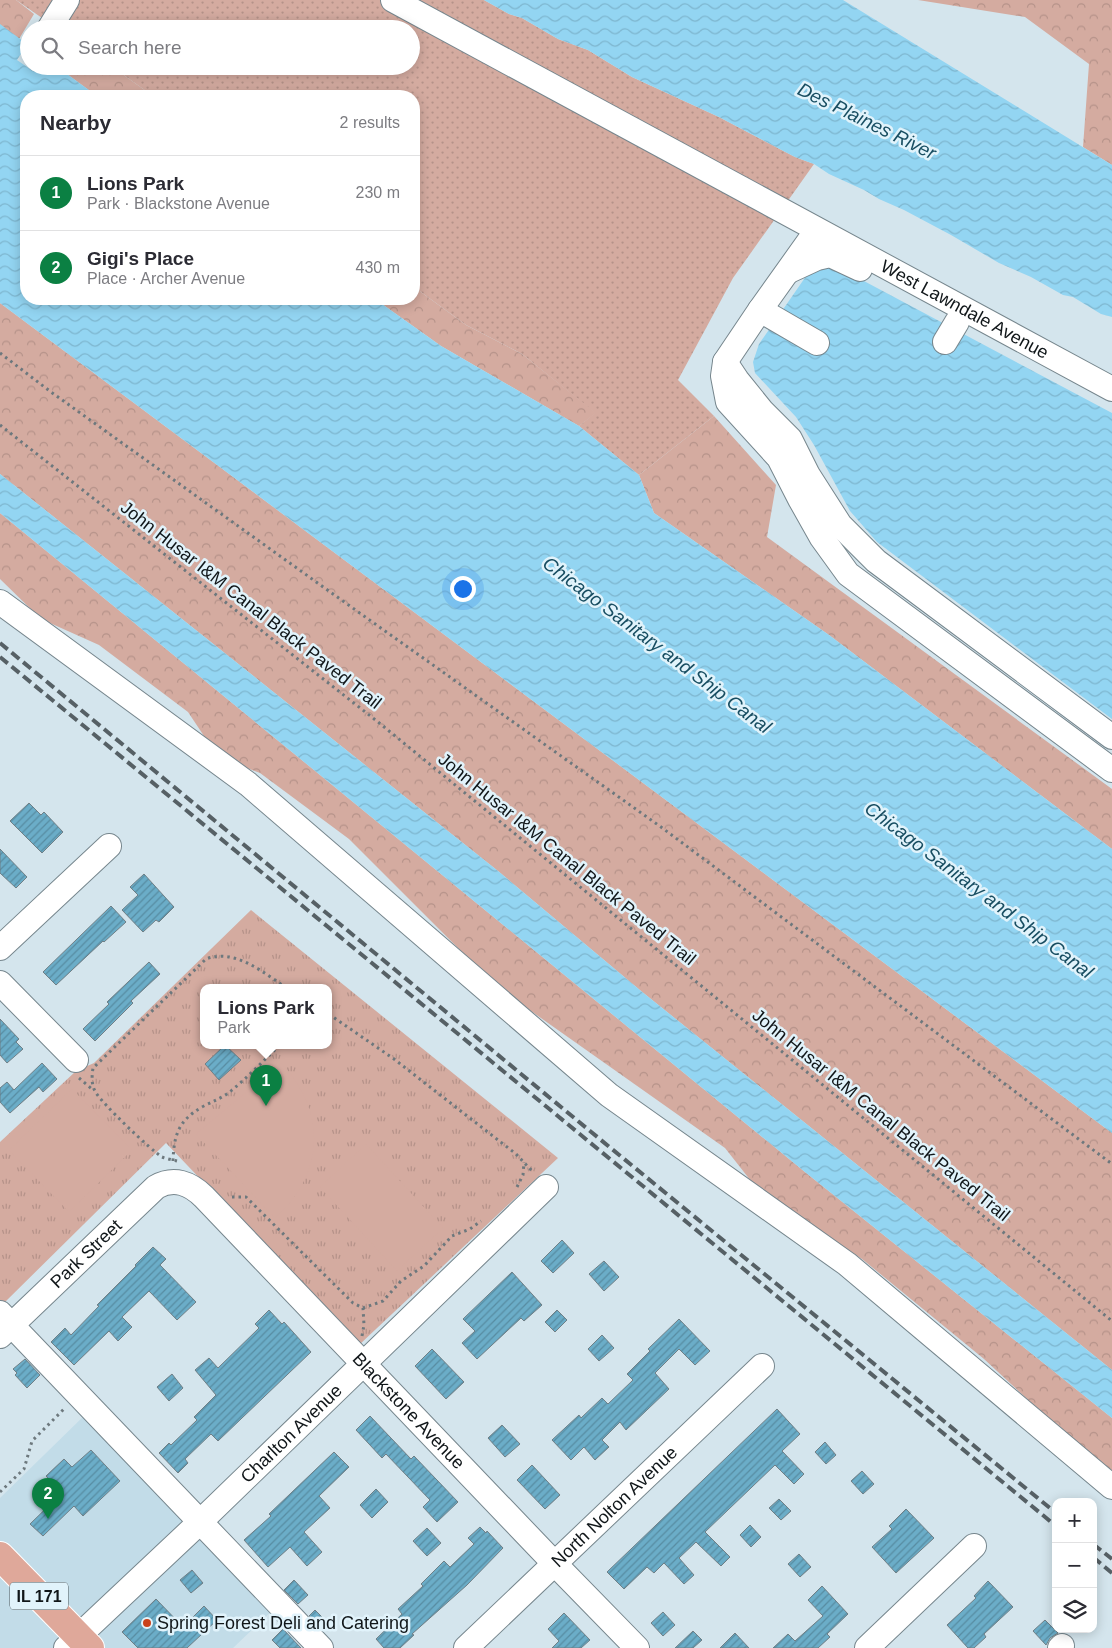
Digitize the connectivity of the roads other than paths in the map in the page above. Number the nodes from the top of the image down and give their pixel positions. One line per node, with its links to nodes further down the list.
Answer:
1 (67, 0): 3 (street)
2 (393, 0): 4 (street, West Lawndale Avenue)
3 (55, 20)
4 (817, 230): 5 (street); 11 (street, West Lawndale Avenue)
5 (788, 272): 6 (street); 7 (street)
6 (760, 310): 9 (street); 10 (street)
7 (957, 322): 8 (street); 12 (street)
8 (945, 342)
9 (817, 343)
10 (726, 362): 14 (street); 15 (street)
11 (1112, 389)
12 (1112, 406)
13 (0, 602): 25 (street)
14 (1112, 738)
15 (1112, 770)
16 (109, 846): 17 (street)
17 (0, 948)
18 (0, 983): 19 (street)
19 (76, 1060)
20 (176, 1168): 22 (street, Park Street); 23 (street, Blackstone Avenue)
21 (546, 1187): 23 (street, Charlton Avenue)
22 (4, 1324): 26 (street)
23 (362, 1364): 26 (street, Charlton Avenue); 29 (street, Blackstone Avenue)
24 (762, 1366): 29 (street, North Nolton Avenue)
25 (1112, 1487)
26 (200, 1522): 30 (street, Charlton Avenue); 31 (street)
27 (974, 1546): 34 (street)
28 (0, 1556): 30 (main road, IL 171)
29 (554, 1563): 32 (street, North Nolton Avenue); 33 (street, Blackstone Avenue)
30 (78, 1644)
31 (321, 1648)
32 (466, 1648)
33 (637, 1648)
34 (867, 1648)

